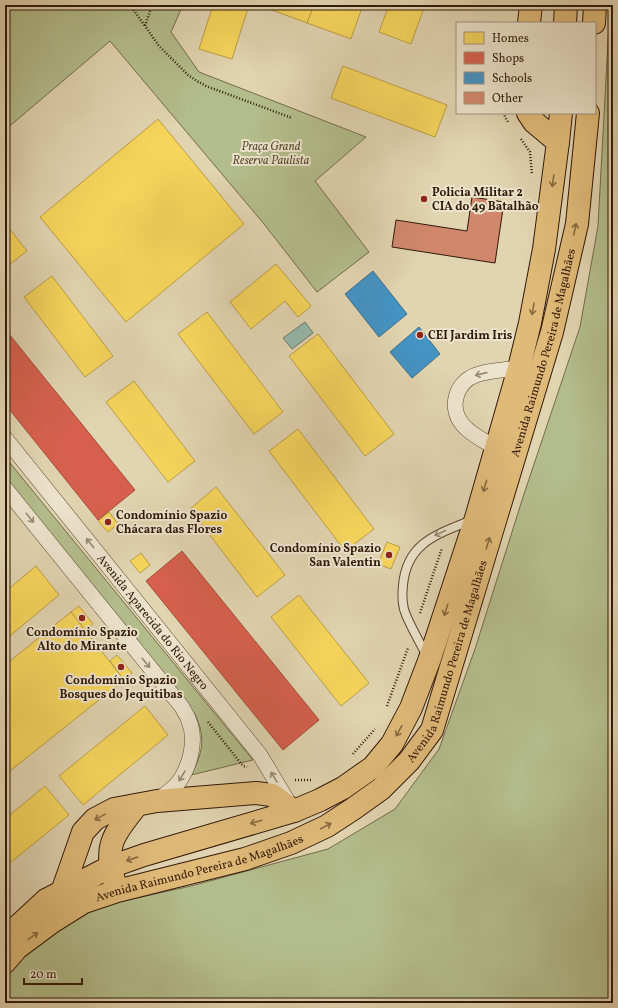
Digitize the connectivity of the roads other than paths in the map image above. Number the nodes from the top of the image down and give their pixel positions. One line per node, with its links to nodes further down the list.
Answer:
1 (531, 5): 4 (main road)
2 (566, 5): 5 (main road)
3 (595, 5): 6 (main road)
4 (529, 22)
5 (566, 22)
6 (594, 22)
7 (561, 114): 10 (main road, Avenida Raimundo Pereira de Magalhães)
8 (588, 114): 19 (main road, Avenida Raimundo Pereira de Magalhães, one-way to 8)
9 (520, 120): 10 (main road)
10 (558, 142): 11 (main road, Avenida Raimundo Pereira de Magalhães, one-way to 11)
11 (519, 368): 13 (main road, Avenida Raimundo Pereira de Magalhães); 13 (street, one-way to 13)
12 (5, 438): 18 (street, Avenida Aparecida do Rio Negro, one-way to 12)
13 (496, 448): 15 (main road, Avenida Raimundo Pereira de Magalhães, one-way to 15)
14 (5, 488): 17 (street, one-way to 17)
15 (476, 518): 16 (main road, Avenida Raimundo Pereira de Magalhães, one-way to 16); 16 (lane, one-way to 16)
16 (429, 661): 18 (main road, Avenida Raimundo Pereira de Magalhães, one-way to 18)
17 (147, 803): 18 (main road); 20 (main road); 22 (main road, one-way to 22)
18 (294, 811): 19 (main road); 20 (main road, Avenida Raimundo Pereira de Magalhães, one-way to 20)
19 (291, 843): 21 (main road, Avenida Raimundo Pereira de Magalhães)
20 (110, 867): 21 (main road); 22 (main road, Avenida Raimundo Pereira de Magalhães)
21 (117, 891): 24 (main road, Avenida Raimundo Pereira de Magalhães, one-way to 21)
22 (62, 892): 23 (main road, Avenida Raimundo Pereira de Magalhães)
23 (5, 938)
24 (5, 962)

